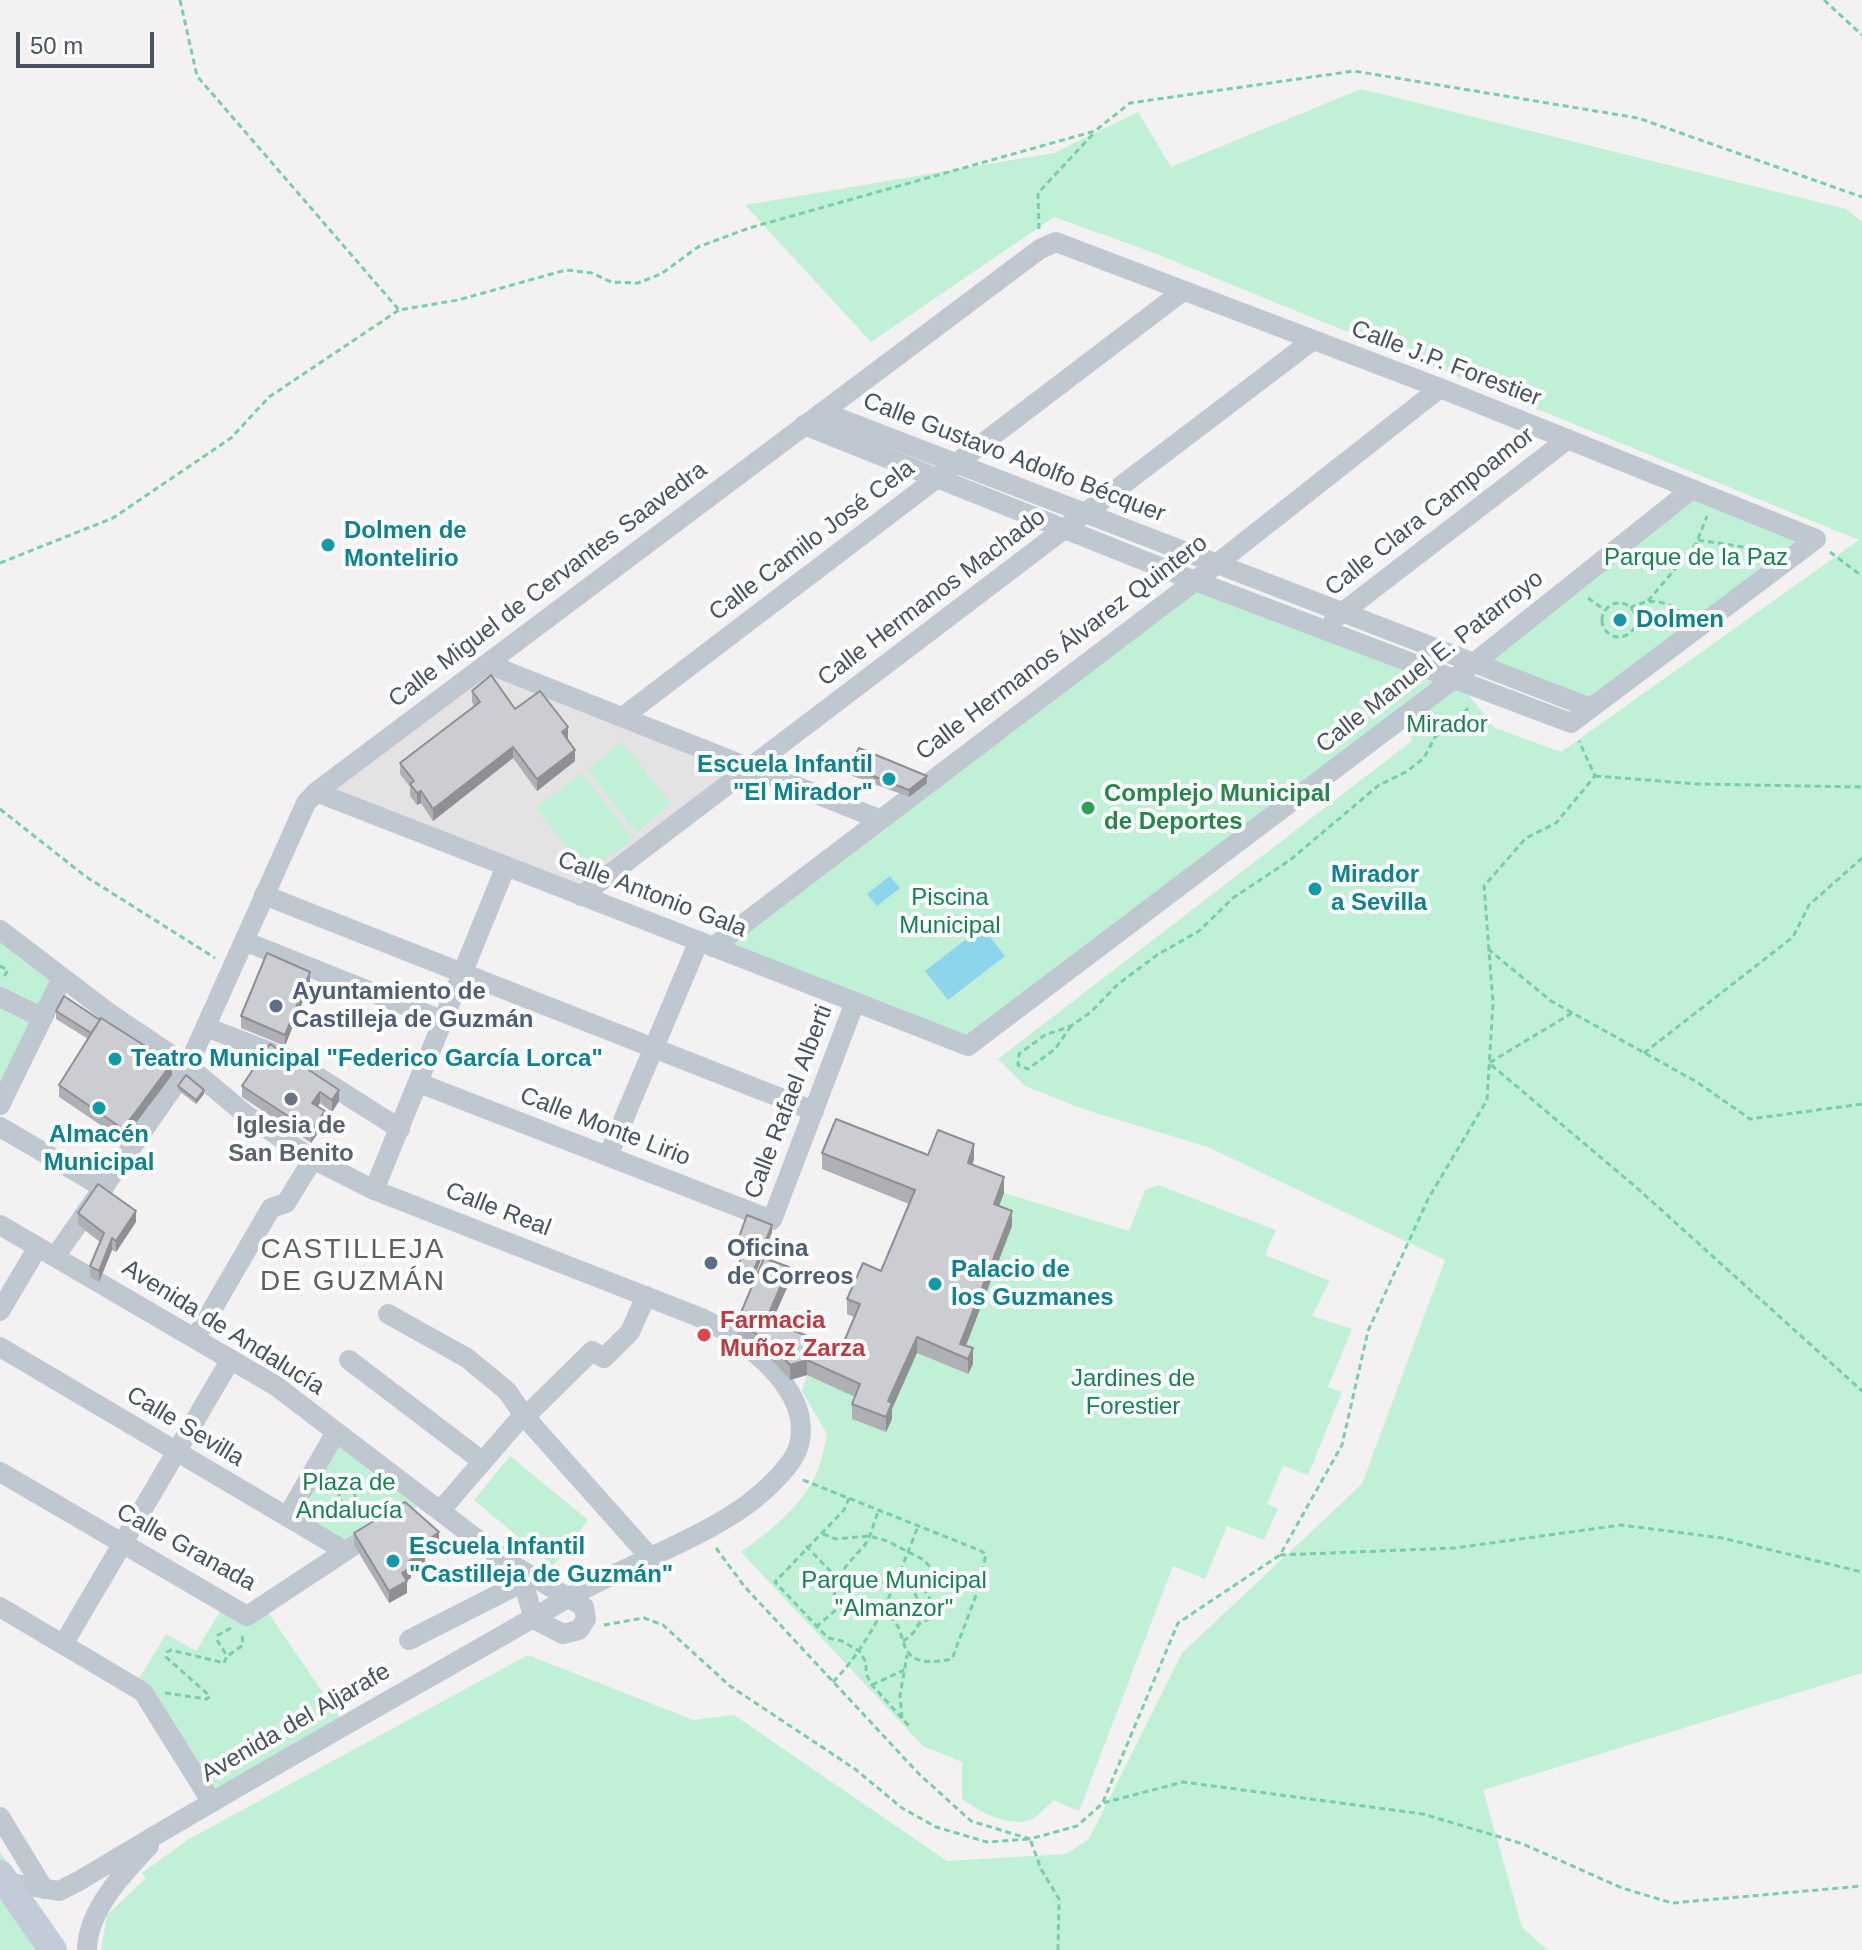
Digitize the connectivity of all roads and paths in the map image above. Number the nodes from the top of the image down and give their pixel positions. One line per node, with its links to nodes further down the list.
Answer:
1 (180, 0): 8 (path)
2 (1824, 0): 3 (path)
3 (1862, 35)
4 (1095, 131): 5 (path); 6 (path); 8 (path)
5 (1862, 197)
6 (1048, 245): 7 (street, Calle J.P. Forestier); 11 (street, Calle Miguel de Cervantes Saavedra)
7 (1183, 291): 9 (street, Calle J.P. Forestier); 14 (street, Calle Camilo José Cela)
8 (399, 310): 23 (path)
9 (1313, 340): 10 (street, Calle J.P. Forestier); 18 (street, Calle Hermanos Machado)
10 (1440, 388): 13 (street, Calle J.P. Forestier); 24 (street, Calle Hermanos Álvarez Quintero)
11 (823, 412): 12 (street, Calle Miguel de Cervantes Saavedra); 14 (street, Calle Gustavo Adolfo Bécquer)
12 (804, 425): 15 (street, Calle Gustavo Adolfo Bécquer); 33 (street, Calle Miguel de Cervantes Saavedra)
13 (1568, 439): 16 (street, Calle J.P. Forestier); 29 (street, Calle Clara Campoamor)
14 (956, 464): 15 (street, Calle Camilo José Cela); 18 (street, Calle Gustavo Adolfo Bécquer)
15 (938, 478): 19 (street, Calle Gustavo Adolfo Bécquer); 36 (street, Calle Camilo José Cela)
16 (1692, 489): 17 (street, Calle J.P. Forestier); 32 (street, Calle Manuel E. Patarroyo)
17 (1713, 497): 20 (street, Calle J.P. Forestier); 21 (path)
18 (1087, 514): 19 (street, Calle Hermanos Machado); 24 (street, Calle Gustavo Adolfo Bécquer)
19 (1068, 529): 26 (street, Calle Gustavo Adolfo Bécquer); 38 (street, Calle Hermanos Machado)
20 (1816, 539): 22 (street); 25 (path)
21 (1698, 540): 22 (path); 27 (path)
22 (1787, 561): 31 (street)
23 (0, 563)
24 (1216, 564): 26 (street, Calle Hermanos Álvarez Quintero); 29 (street, Calle Gustavo Adolfo Bécquer)
25 (1862, 576)
26 (1195, 581): 30 (street, Calle Gustavo Adolfo Bécquer); 43 (street, Calle Hermanos Álvarez Quintero)
27 (1648, 601): 28 (path); 31 (path)
28 (1630, 608): 28 (path)
29 (1343, 612): 30 (street, Calle Clara Campoamor); 32 (street, Calle Gustavo Adolfo Bécquer)
30 (1323, 627): 34 (street, Calle Gustavo Adolfo Bécquer)
31 (1697, 628): 35 (street)
32 (1474, 663): 34 (street, Calle Manuel E. Patarroyo); 35 (street, Calle Gustavo Adolfo Bécquer)
33 (488, 664): 36 (street); 41 (street, Calle Miguel de Cervantes Saavedra)
34 (1455, 678): 37 (street, Calle Gustavo Adolfo Bécquer); 64 (street, Calle Manuel E. Patarroyo)
35 (1591, 708): 37 (street)
36 (624, 716): 38 (street)
37 (1571, 723): 39 (path)
38 (752, 767): 43 (street); 47 (street, Calle Hermanos Machado)
39 (1595, 776): 40 (path); 51 (path)
40 (1862, 787)
41 (316, 792): 45 (street, Calle Antonio Gala); 46 (street, Calle Miguel de Cervantes Saavedra)
42 (0, 809): 53 (path)
43 (879, 819): 50 (street, Calle Hermanos Álvarez Quintero)
44 (1862, 858): 66 (path)
45 (506, 866): 47 (street, Calle Antonio Gala); 54 (street)
46 (264, 895): 49 (street, Calle Miguel de Cervantes Saavedra); 54 (street)
47 (581, 896): 50 (street, Calle Antonio Gala)
48 (0, 930): 55 (street, Calle Real)
49 (244, 941): 53 (street, Calle Miguel de Cervantes Saavedra); 61 (street)
50 (706, 944): 58 (street, Calle Antonio Gala); 65 (street)
51 (1488, 949): 59 (path); 67 (path)
52 (0, 966): 56 (path)
53 (232, 968): 63 (street, Calle Miguel de Cervantes Saavedra)
54 (464, 974): 61 (street); 65 (street)
55 (62, 978): 60 (street); 68 (street, Calle Real)
56 (0, 985)
57 (0, 997): 60 (street)
58 (855, 1002): 64 (street, Calle Antonio Gala); 72 (street, Calle Rafael Alberti)
59 (1572, 1013): 66 (path); 67 (path)
60 (43, 1018): 70 (street)
61 (444, 1021): 69 (street)
62 (1071, 1026): 62 (path)
63 (206, 1027): 68 (street, Calle Miguel de Cervantes Saavedra); 74 (street)
64 (968, 1046)
65 (654, 1048): 72 (street); 75 (street)
66 (1644, 1053): 71 (path)
67 (1489, 1063): 90 (path); 110 (path)
68 (188, 1066): 76 (street, Calle Real); 77 (street, Calle Miguel de Cervantes Saavedra)
69 (419, 1083): 74 (street); 75 (street, Calle Monte Lirio)
70 (2, 1097)
71 (1862, 1104)
72 (814, 1111): 79 (street, Calle Rafael Alberti)
73 (0, 1127): 77 (street)
74 (400, 1129): 78 (street)
75 (608, 1156): 79 (street, Calle Monte Lirio)
76 (313, 1159): 78 (street, Calle Real); 86 (street)
77 (104, 1188): 81 (street, Calle Miguel de Cervantes Saavedra)
78 (374, 1190): 83 (street, Calle Real)
79 (772, 1220): 82 (path)
80 (0, 1225): 81 (street, Avenida de Andalucía)
81 (47, 1252): 84 (street, Calle Miguel de Cervantes Saavedra); 86 (street, Avenida de Andalucía)
82 (760, 1272)
83 (646, 1296): 91 (street, Calle Real); 92 (street)
84 (0, 1311)
85 (388, 1314): 92 (street)
86 (195, 1339): 88 (street, Avenida de Andalucía)
87 (0, 1347): 94 (street, Calle Sevilla)
88 (231, 1359): 93 (street, Avenida de Andalucía); 94 (street)
89 (349, 1360): 95 (street)
90 (1862, 1391)
91 (790, 1393): 96 (street, Avenida del Aljarafe)
92 (524, 1416): 95 (street); 111 (street)
93 (336, 1432): 99 (street, Avenida de Andalucía); 101 (street)
94 (176, 1452): 101 (street, Calle Sevilla); 106 (street)
95 (482, 1461): 99 (street)
96 (781, 1471): 98 (path); 103 (street, Avenida del Aljarafe)
97 (0, 1472): 106 (street, Calle Granada)
98 (849, 1498): 100 (path); 104 (path)
99 (433, 1506): 108 (street, Calle Granada); 112 (street, Avenida de Andalucía)
100 (879, 1510): 102 (path); 105 (path)
101 (287, 1517): 108 (street, Calle Sevilla)
102 (918, 1526): 109 (path); 120 (path)
103 (702, 1529): 111 (street, Avenida del Aljarafe); 136 (path)
104 (823, 1534): 105 (path); 107 (path)
105 (869, 1536): 109 (path); 114 (path)
106 (122, 1544): 108 (street, Calle Granada); 131 (street)
107 (806, 1546): 114 (path); 127 (path)
108 (345, 1551)
109 (909, 1551): 115 (path); 116 (path)
110 (1280, 1555): 113 (path); 142 (path)
111 (649, 1556): 121 (street, Avenida del Aljarafe)
112 (503, 1559): 117 (street); 121 (street, Avenida de Andalucía)
113 (1862, 1572)
114 (838, 1577): 116 (path); 123 (path)
115 (939, 1577): 119 (path); 120 (path)
116 (897, 1581): 118 (path); 124 (path)
117 (523, 1582): 125 (street); 129 (street)
118 (910, 1583): 119 (path); 126 (path)
119 (920, 1583): 126 (path)
120 (978, 1590): 133 (path)
121 (567, 1599): 125 (street, Avenida del Aljarafe); 128 (street)
122 (0, 1607): 131 (street)
123 (838, 1608): 124 (path); 127 (path)
124 (880, 1614): 130 (path); 132 (path)
125 (534, 1619): 128 (street); 141 (street, Avenida del Aljarafe)
126 (916, 1626): 130 (path)
127 (816, 1627): 132 (path)
128 (579, 1630): 145 (path)
129 (409, 1640)
130 (903, 1641): 133 (path)
131 (64, 1643): 138 (street)
132 (859, 1651): 136 (path); 137 (path)
133 (907, 1653): 135 (path)
134 (227, 1656): 134 (path); 138 (path)
135 (904, 1670): 137 (path); 139 (path)
136 (833, 1682): 145 (path)
137 (872, 1685): 139 (path)
138 (147, 1698): 141 (street)
139 (902, 1718): 140 (path)
140 (910, 1727)
141 (211, 1801): 144 (street, Avenida del Aljarafe)
142 (1103, 1803): 145 (path); 147 (path)
143 (0, 1817): 148 (street)
144 (173, 1824): 148 (street, Avenida del Aljarafe); 150 (street)
145 (1030, 1839): 151 (path)
146 (2, 1878): 148 (street, Avenida del Aljarafe); 149 (main road)
147 (1862, 1886)
148 (44, 1889)
149 (53, 1950)
150 (87, 1950)
151 (1058, 1950)

